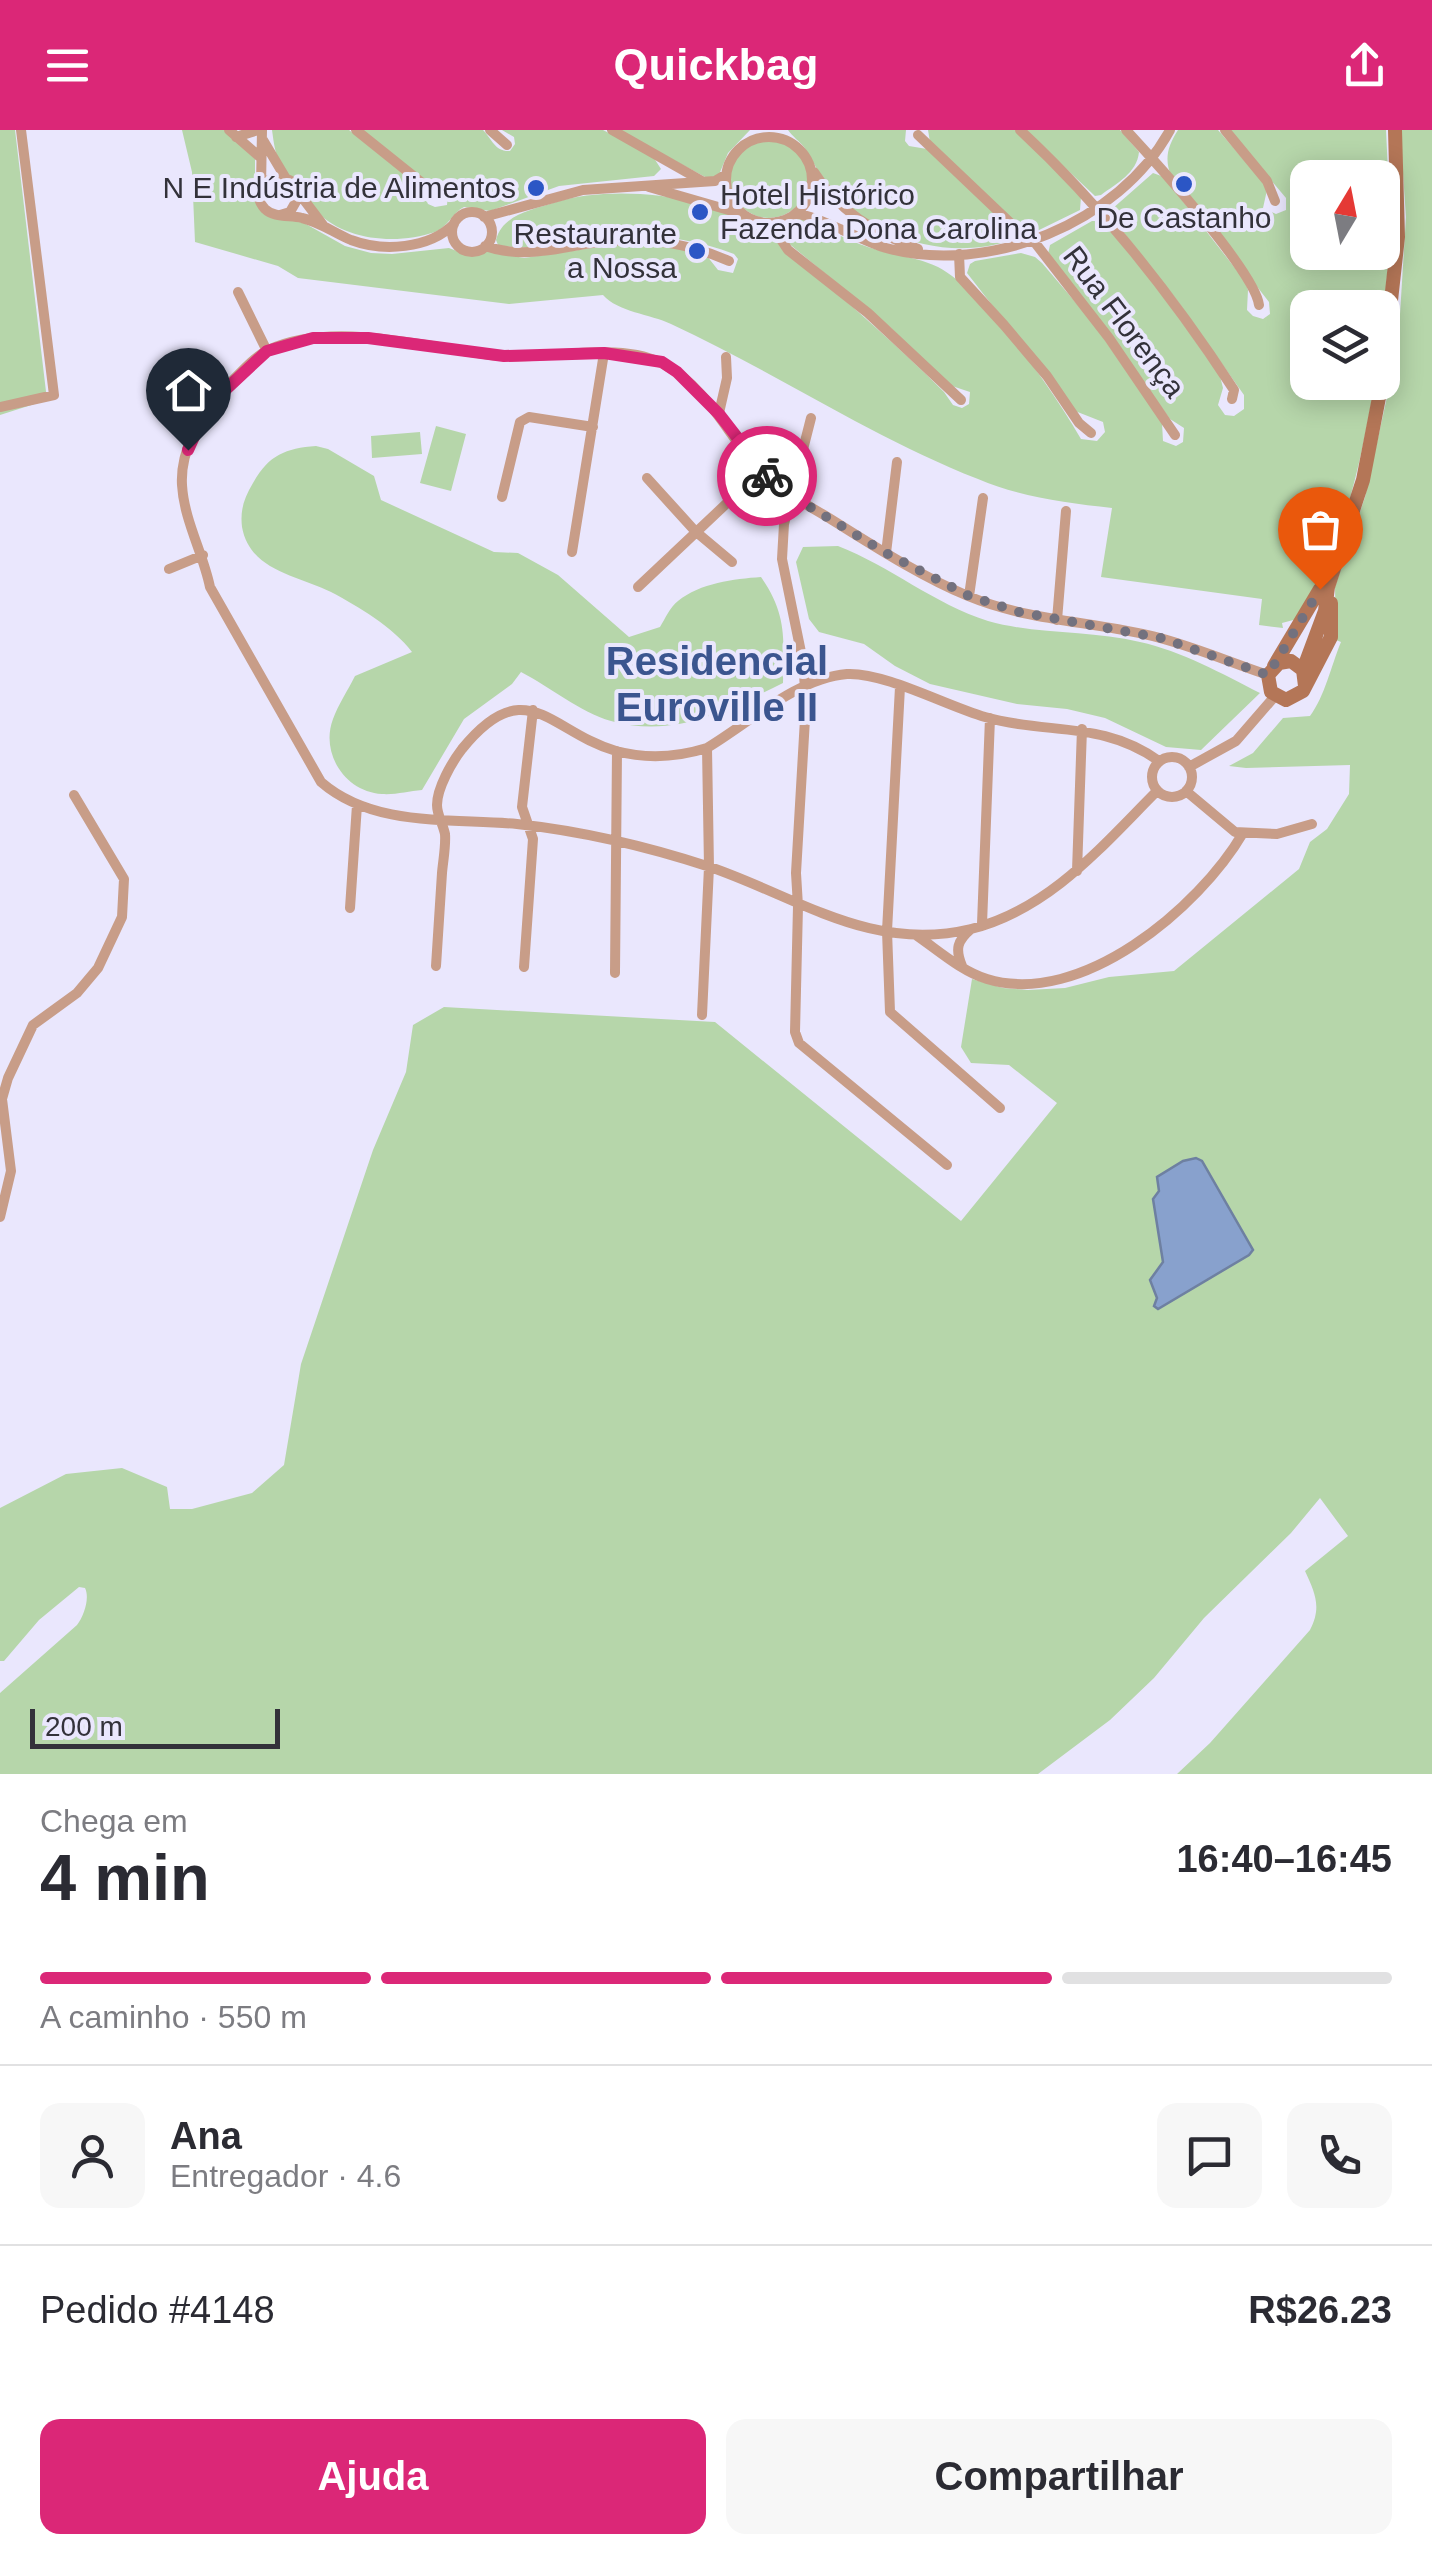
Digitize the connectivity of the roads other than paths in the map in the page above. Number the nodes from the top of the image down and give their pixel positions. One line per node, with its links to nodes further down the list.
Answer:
1 (21, 130): 56 (street)
2 (356, 130): 28 (street)
3 (490, 130): 17 (street)
4 (612, 130): 19 (street)
5 (758, 130): 15 (street)
6 (782, 130): 16 (street)
7 (1020, 130): 30 (street)
8 (1126, 130): 20 (street)
9 (1170, 130): 20 (street)
10 (1224, 130): 29 (street)
11 (1394, 130): 47 (street)
12 (233, 133): 13 (street); 18 (street)
13 (261, 133): 18 (street); 23 (street)
14 (918, 135): 40 (street, Rua Florença)
15 (748, 141): 16 (street); 22 (street)
16 (790, 142): 21 (street)
17 (507, 145)
18 (260, 158): 26 (street)
19 (664, 158): 24 (street); 25 (street)
20 (1152, 158): 30 (street); 49 (street)
21 (810, 166): 33 (street); 44 (street)
22 (725, 175): 24 (street); 32 (street)
23 (285, 177): 26 (street); 27 (street)
24 (705, 182): 25 (street)
25 (648, 185): 31 (street); 32 (street)
26 (261, 188): 34 (street)
27 (298, 192): 34 (street); 38 (street)
28 (437, 196)
29 (1275, 201)
30 (1097, 208): 40 (street); 53 (street)
31 (515, 210): 35 (street); 39 (street)
32 (742, 214): 36 (street)
33 (795, 214): 36 (street); 44 (street)
34 (280, 215): 38 (street)
35 (484, 216): 37 (street); 39 (street)
36 (776, 222): 54 (street)
37 (454, 224): 41 (street); 42 (street)
38 (324, 225): 41 (street)
39 (492, 232): 43 (street)
40 (1032, 241): 45 (street); 61 (street, Rua Florença)
41 (426, 242): 42 (street)
42 (458, 246): 43 (street)
43 (485, 246): 46 (street)
44 (928, 253): 45 (street)
45 (959, 254): 60 (street)
46 (729, 261)
47 (1392, 290)
48 (238, 292): 50 (street)
49 (1259, 305)
50 (267, 351): 51 (street); 72 (street)
51 (604, 353): 57 (street); 59 (street)
52 (726, 357): 57 (street)
53 (1232, 399)
54 (961, 400)
55 (1379, 400): 76 (street)
56 (0, 407)
57 (719, 414): 63 (street)
58 (811, 418): 65 (street)
59 (594, 426): 66 (street); 70 (street)
60 (1091, 433)
61 (1174, 435)
62 (898, 462): 71 (street)
63 (761, 472): 65 (street); 69 (street)
64 (647, 478): 69 (street)
65 (792, 496): 71 (street); 82 (street)
66 (502, 497)
67 (983, 498): 77 (street)
68 (1066, 511): 79 (street)
69 (696, 531): 73 (street); 75 (street)
70 (572, 552)
71 (886, 553): 77 (street)
72 (203, 555): 74 (street); 95 (street)
73 (732, 562)
74 (169, 569)
75 (638, 587)
76 (1328, 587): 78 (street); 81 (street)
77 (969, 596): 79 (street)
78 (1325, 609): 80 (street); 80 (street)
79 (1057, 620): 81 (street)
80 (1303, 668): 81 (street); 84 (street)
81 (1271, 670): 84 (street)
82 (805, 684): 83 (street); 88 (street); 103 (street)
83 (900, 687): 86 (street); 106 (street)
84 (1274, 696): 91 (street)
85 (533, 710): 89 (street); 96 (street); 98 (street)
86 (990, 718): 87 (street); 105 (street)
87 (1082, 729): 90 (street); 102 (street)
88 (707, 748): 89 (street); 101 (street)
89 (618, 751): 100 (street)
90 (1160, 761): 91 (street); 92 (street)
91 (1189, 767): 93 (street)
92 (1157, 790): 93 (street); 102 (street)
93 (1186, 791): 99 (street)
94 (74, 795): 115 (street)
95 (357, 805): 96 (street); 104 (street)
96 (439, 818): 98 (street); 108 (street)
97 (1312, 824): 99 (street)
98 (527, 825): 100 (street); 110 (street)
99 (1244, 833): 109 (street)
100 (618, 842): 101 (street); 111 (street)
101 (709, 867): 103 (street); 112 (street)
102 (1077, 871): 105 (street)
103 (798, 906): 106 (street); 114 (street)
104 (350, 908)
105 (977, 926): 107 (street); 109 (street)
106 (888, 931): 107 (street); 113 (street)
107 (915, 934): 109 (street)
108 (436, 966)
109 (962, 966)
110 (524, 967)
111 (615, 972)
112 (702, 1015)
113 (1000, 1108)
114 (947, 1165)
115 (0, 1218)

